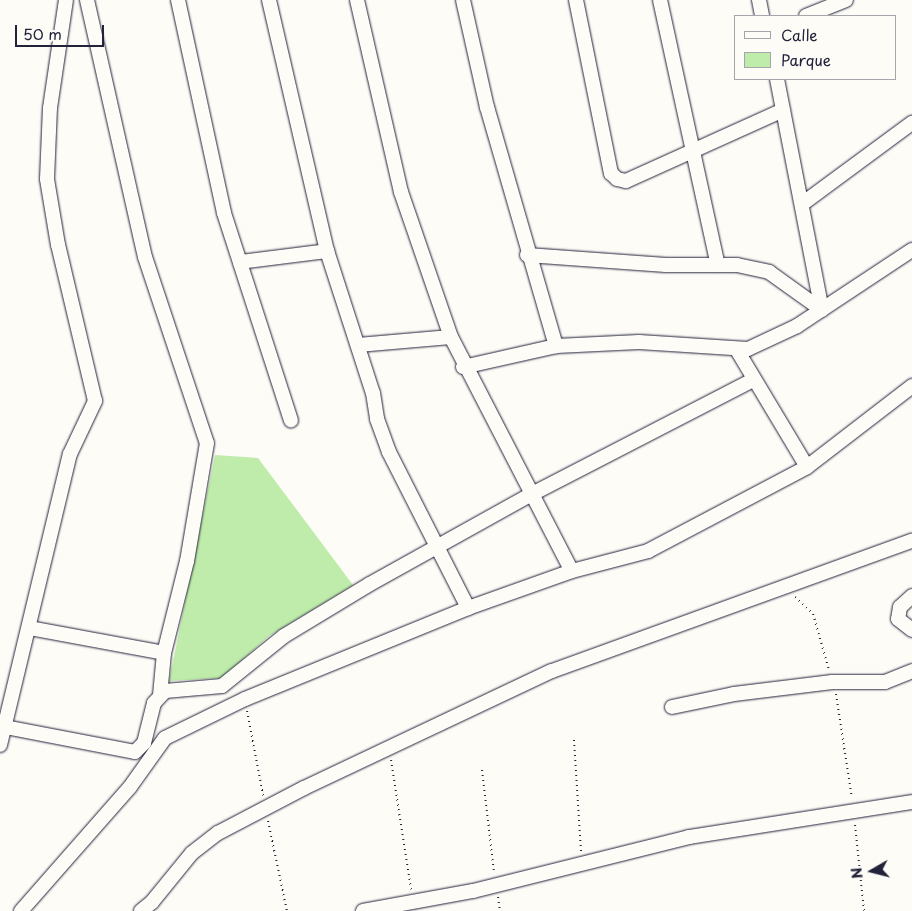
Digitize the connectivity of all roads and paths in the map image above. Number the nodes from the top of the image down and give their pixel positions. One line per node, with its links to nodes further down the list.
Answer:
1 (66, 0): 40 (street)
2 (87, 0): 42 (street)
3 (178, 0): 21 (street)
4 (268, 0): 19 (street)
5 (357, 0): 24 (street)
6 (463, 0): 20 (street)
7 (576, 0): 16 (street)
8 (660, 0): 16 (street)
9 (759, 0): 11 (street)
10 (846, 0): 12 (street)
11 (762, 15)
12 (808, 15)
13 (777, 80): 14 (street)
14 (783, 110): 16 (street); 17 (street)
15 (912, 122): 17 (street)
16 (694, 148): 22 (street)
17 (802, 204): 23 (street)
18 (912, 250): 23 (street)
19 (327, 251): 21 (street); 25 (street)
20 (527, 255): 22 (street); 26 (street)
21 (240, 262): 31 (street)
22 (718, 265): 23 (street)
23 (822, 310): 27 (street)
24 (450, 337): 25 (street); 28 (street)
25 (358, 346): 35 (street)
26 (556, 346): 27 (street); 28 (street)
27 (737, 350): 29 (street)
28 (463, 367): 33 (street)
29 (753, 380): 32 (street); 33 (street)
30 (912, 386): 32 (street)
31 (291, 420)
32 (807, 467): 36 (street)
33 (530, 495): 35 (street); 36 (street)
34 (912, 541): 37 (street)
35 (437, 547): 39 (street); 45 (street)
36 (572, 571): 39 (street)
37 (784, 587): 44 (path); 51 (street)
38 (912, 596): 41 (street)
39 (468, 608): 50 (street)
40 (29, 628): 42 (street); 47 (street)
41 (912, 630)
42 (164, 654): 45 (street)
43 (912, 671): 44 (street)
44 (832, 682): 46 (street); 54 (path)
45 (160, 694): 50 (street)
46 (672, 707)
47 (2, 726): 49 (street); 50 (street)
48 (574, 740): 55 (path)
49 (0, 745)
50 (149, 746): 58 (street)
51 (389, 748): 57 (path); 59 (street)
52 (482, 770): 56 (path)
53 (912, 802): 54 (street)
54 (854, 811): 55 (street); 62 (path)
55 (581, 862): 56 (street)
56 (496, 884): 57 (street); 61 (path)
57 (413, 902): 60 (street)
58 (21, 911)
59 (141, 911)
60 (363, 911)
61 (500, 911)
62 (864, 911)

